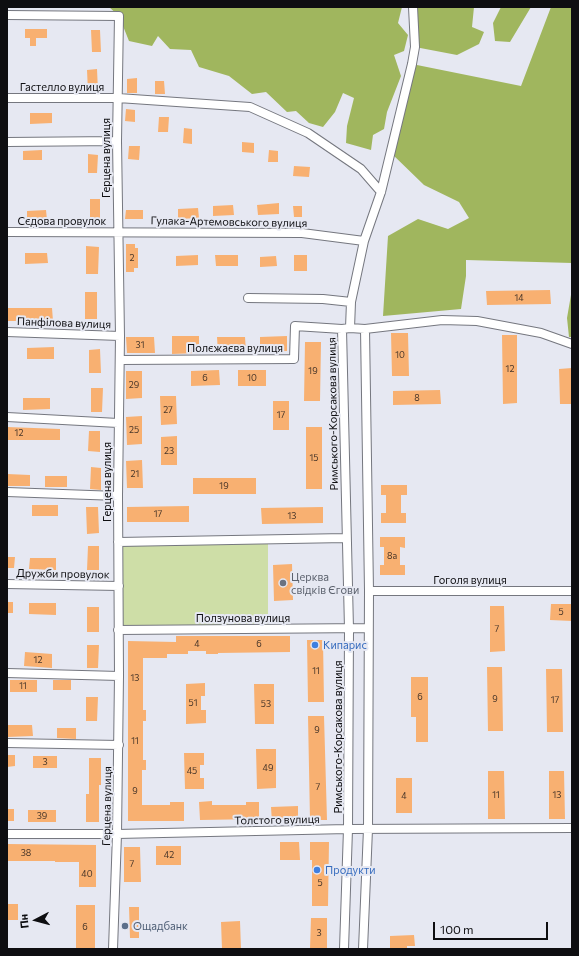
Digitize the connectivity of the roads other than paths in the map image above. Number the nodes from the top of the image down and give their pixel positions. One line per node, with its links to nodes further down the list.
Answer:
1 (413, 7): 7 (street)
2 (7, 15): 4 (street, Герцена вулиця)
3 (7, 98): 4 (street, Гастелло вулиця)
4 (118, 98): 5 (street, Герцена вулиця); 7 (street)
5 (117, 141): 6 (street); 9 (street, Герцена вулиця)
6 (7, 142)
7 (381, 192): 10 (street)
8 (7, 232): 9 (street, Сєдова провулок)
9 (117, 232): 10 (street, Гулака-Артемовського вулиця); 16 (street, Герцена вулиця)
10 (364, 241): 12 (street)
11 (248, 298): 12 (street)
12 (351, 302): 13 (street)
13 (346, 329): 14 (street, Римського-Корсакова вулиця); 18 (street, Полєжаєва вулиця); 23 (street, Римського-Корсакова вулиця)
14 (365, 329): 17 (street, Римського-Корсакова вулиця); 27 (street)
15 (7, 332): 16 (street, Панфілова вулиця)
16 (120, 336): 18 (street, Герцена вулиця)
17 (572, 344)
18 (120, 360): 20 (street, Герцена вулиця)
19 (7, 417): 20 (street)
20 (118, 423): 22 (street, Герцена вулиця)
21 (7, 492): 22 (street)
22 (118, 496): 24 (street, Герцена вулиця)
23 (346, 538): 24 (street); 30 (street, Римського-Корсакова вулиця)
24 (118, 542): 26 (street, Герцена вулиця)
25 (7, 584): 26 (street, Дружби провулок)
26 (119, 586): 31 (street, Герцена вулиця)
27 (369, 591): 28 (street, Гоголя вулиця); 29 (street)
28 (572, 591)
29 (368, 628): 30 (street, Ползунова вулиця); 37 (street)
30 (349, 629): 31 (street, Ползунова вулиця); 38 (street, Римського-Корсакова вулиця)
31 (118, 630): 33 (street, Герцена вулиця)
32 (7, 673): 33 (street)
33 (119, 676): 35 (street, Герцена вулиця)
34 (7, 743): 35 (street)
35 (119, 745): 40 (street, Герцена вулиця)
36 (572, 828): 37 (street, Толстого вулиця)
37 (368, 829): 38 (street, Толстого вулиця); 43 (street)
38 (348, 830): 40 (street, Толстого вулиця); 42 (street, Римського-Корсакова вулиця)
39 (7, 834): 40 (street, Толстого вулиця)
40 (118, 834): 41 (street, Герцена вулиця)
41 (113, 949)
42 (344, 949)
43 (363, 949)

